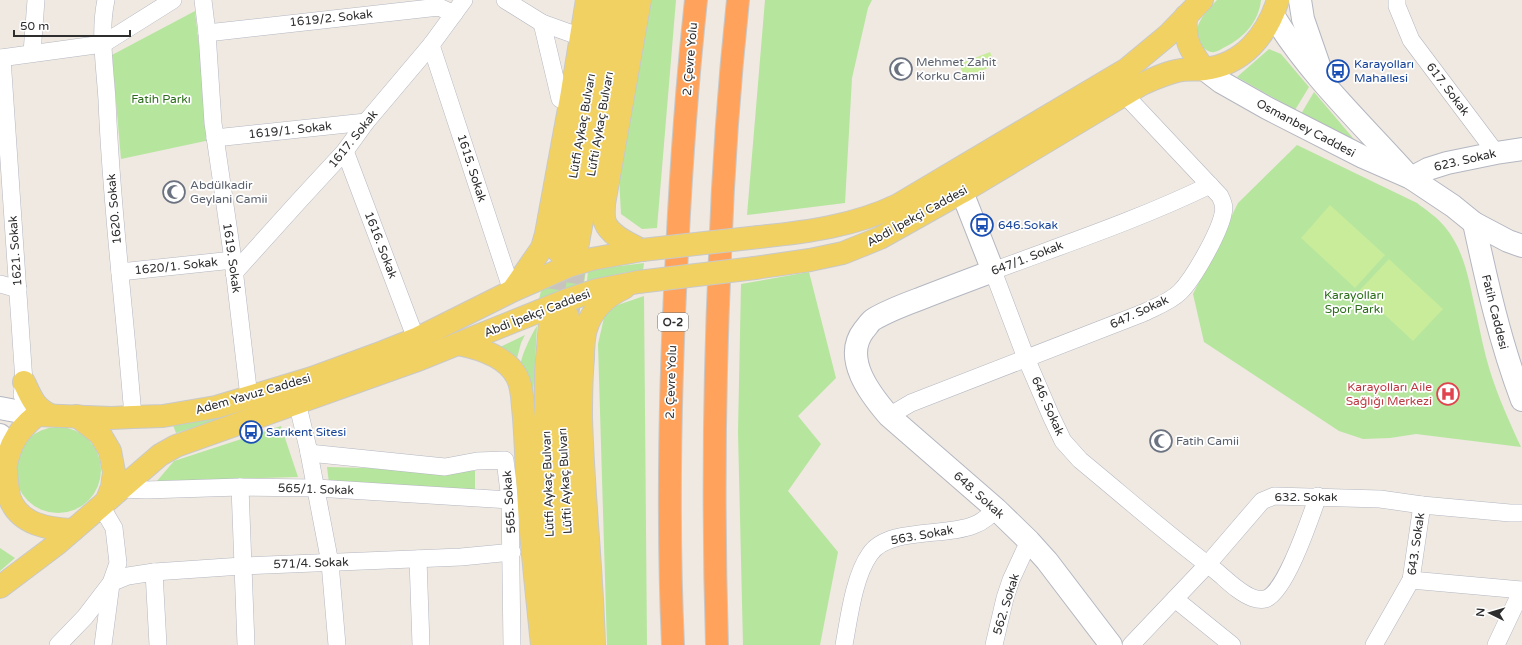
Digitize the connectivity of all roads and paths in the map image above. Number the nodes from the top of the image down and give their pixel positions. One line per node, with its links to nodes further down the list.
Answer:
1 (36, 0): 24 (street)
2 (106, 0): 22 (street, 1620. Sokak)
3 (173, 0): 22 (street)
4 (203, 0): 20 (street, 1619. Sokak)
5 (464, 0): 17 (street, 1617. Sokak)
6 (505, 0): 19 (street)
7 (587, 0): 21 (main road)
8 (604, 0): 40 (main road, Lütfi Aykaç Bulvarı)
9 (622, 0): 40 (main road, Lüfti Aykaç Bulvarı)
10 (640, 0): 41 (main road)
11 (696, 0): 100 (highway, 2. Çevre Yolu / O-2)
12 (738, 0): 101 (highway)
13 (1202, 0): 18 (main road, Abdi İpekçi Caddesi)
14 (1300, 0): 27 (main road)
15 (1397, 0): 34 (street, 617. Sokak)
16 (1274, 5): 26 (main road, Abdi İpekçi Caddesi); 27 (main road, Osmanbey Caddesi)
17 (454, 14): 20 (street, 1619/2. Sokak); 23 (street, 1617. Sokak)
18 (1186, 16): 26 (main road); 41 (main road, Abdi İpekçi Caddesi, bridge)
19 (542, 23): 21 (street); 29 (street)
20 (208, 33): 31 (street, 1619. Sokak)
21 (581, 37): 48 (main road)
22 (103, 44): 24 (street); 44 (street, 1620. Sokak)
23 (431, 45): 30 (street, 1617. Sokak); 48 (street, 1615. Sokak)
24 (32, 53): 25 (street)
25 (1, 58): 47 (street, 1621. Sokak)
26 (1204, 69): 28 (main road, Abdi İpekçi Caddesi); 35 (main road, Osmanbey Caddesi)
27 (1328, 87): 35 (main road, Osmanbey Caddesi)
28 (1124, 94): 36 (street, 647. Sokak); 37 (main road, Abdi İpekçi Caddesi)
29 (560, 99)
30 (366, 122): 31 (street, 1619/1. Sokak); 33 (street, 1617. Sokak)
31 (215, 138): 42 (street, 1619. Sokak)
32 (1522, 149): 34 (main road, 623. Sokak)
33 (345, 151): 42 (street, 1617. Sokak); 50 (street, 1616. Sokak)
34 (1496, 153): 35 (main road, 623. Sokak)
35 (1411, 178): 38 (main road, Osmanbey Caddesi)
36 (1210, 185): 43 (street, 647/1. Sokak); 53 (street, 647. Sokak)
37 (962, 192): 43 (main road, 646. Sokak); 45 (main road, Abdi İpekçi Caddesi, bridge)
38 (1474, 223): 39 (main road, Osmanbey Caddesi); 54 (main road, Fatih Caddesi)
39 (1522, 246)
40 (568, 250)
41 (642, 250): 48 (main road, Abdi İpekçi Caddesi)
42 (234, 266): 44 (street, 1620/1. Sokak); 56 (street, 1619. Sokak)
43 (993, 271): 52 (main road, 647/1. Sokak); 53 (street, 646. Sokak)
44 (120, 272): 63 (street, 1620. Sokak)
45 (638, 282): 51 (main road, Abdi İpekçi Caddesi); 99 (main road)
46 (0, 284): 47 (street)
47 (18, 289): 55 (street, 1621. Sokak)
48 (512, 291): 50 (main road, Adem Yavuz Caddesi)
49 (559, 320): 97 (main road, Lütfi Aykaç Bulvarı); 98 (main road, Lüfti Aykaç Bulvarı)
50 (416, 339): 56 (main road, Adem Yavuz Caddesi)
51 (458, 344): 58 (main road, Adem Yavuz Caddesi); 96 (main road)
52 (856, 344): 62 (main road, 648. Sokak)
53 (1026, 358): 62 (street, 647. Sokak); 81 (street, 646. Sokak)
54 (1518, 379): 57 (main road, Fatih Caddesi)
55 (24, 382): 60 (street, 1621. Sokak); 60 (main road)
56 (250, 397): 63 (main road, Adem Yavuz Caddesi)
57 (1522, 400)
58 (297, 402): 65 (street); 66 (main road, Adem Yavuz Caddesi)
59 (0, 408): 60 (main road)
60 (36, 414): 61 (main road, Adem Yavuz Caddesi); 64 (main road)
61 (77, 416): 63 (main road, Adem Yavuz Caddesi); 71 (main road)
62 (889, 416): 74 (main road, 648. Sokak)
63 (133, 417): 66 (main road)
64 (5, 452): 69 (main road); 76 (main road)
65 (309, 453): 68 (street); 72 (street, 565. Sokak)
66 (142, 471): 71 (main road, Adem Yavuz Caddesi)
67 (240, 487): 68 (street, 565/1. Sokak); 71 (street, 565/1. Sokak); 82 (street)
68 (316, 488): 72 (street, 565/1. Sokak); 80 (street)
69 (0, 489)
70 (1318, 496): 73 (street, 632. Sokak); 81 (street, 632. Sokak); 81 (street, 646. Sokak)
71 (110, 498): 76 (main road, Adem Yavuz Caddesi); 85 (street)
72 (510, 500): 78 (street, 565. Sokak)
73 (1422, 506): 75 (street, 632. Sokak); 84 (street, 643. Sokak)
74 (996, 509): 77 (main road, 648. Sokak); 102 (street, 563. Sokak)
75 (1522, 513)
76 (73, 530): 86 (main road, Adem Yavuz Caddesi)
77 (1030, 541): 103 (street, 562. Sokak); 104 (main road, 648. Sokak)
78 (512, 552): 79 (street, 571/4. Sokak); 95 (street, 565. Sokak)
79 (418, 559): 80 (street, 571/4. Sokak); 94 (street)
80 (330, 563): 82 (street, 571/4. Sokak); 93 (street)
81 (1207, 564): 88 (street, 632. Sokak)
82 (242, 566): 83 (street, 571/4. Sokak); 92 (street)
83 (154, 572): 85 (street, 571/4. Sokak); 91 (street)
84 (1411, 580): 87 (street); 107 (street, 643. Sokak)
85 (111, 583): 89 (street); 90 (street)
86 (0, 587)
87 (1522, 590): 108 (street)
88 (1175, 599): 105 (street, 632. Sokak); 106 (street)
89 (58, 645)
90 (103, 645)
91 (158, 645)
92 (246, 645)
93 (337, 645)
94 (421, 645)
95 (512, 645)
96 (542, 645)
97 (557, 645)
98 (576, 645)
99 (594, 645)
100 (673, 645)
101 (717, 645)
102 (844, 645)
103 (994, 645)
104 (1111, 645)
105 (1131, 645)
106 (1232, 645)
107 (1374, 645)
108 (1496, 645)

